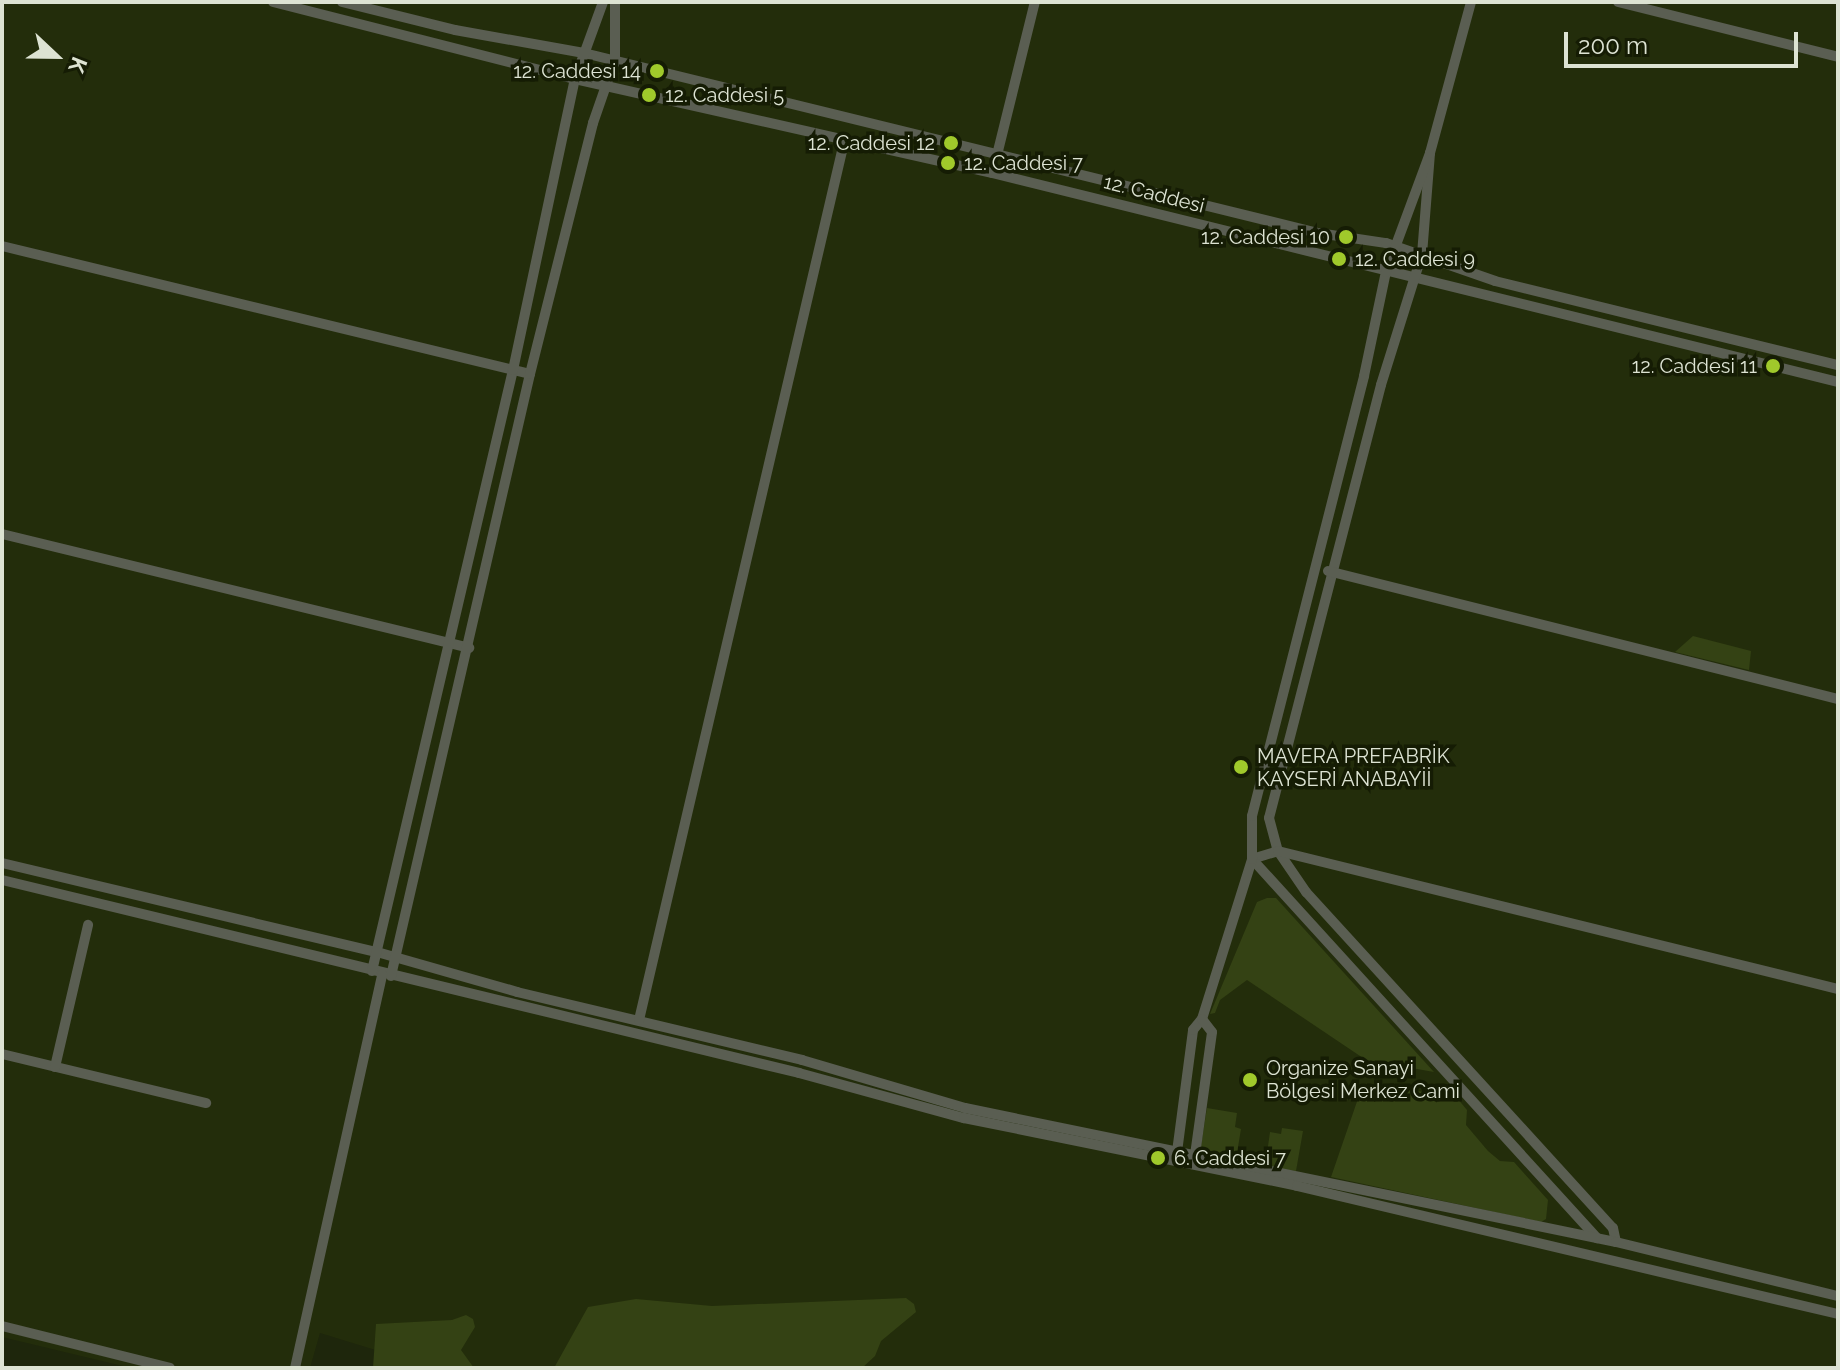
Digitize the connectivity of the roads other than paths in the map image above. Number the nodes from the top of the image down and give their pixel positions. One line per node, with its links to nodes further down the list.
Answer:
1 (273, 2): 11 (street, 12. Caddesi)
2 (342, 2): 8 (street, 12. Caddesi)
3 (603, 2): 8 (street)
4 (615, 2): 10 (street)
5 (1035, 2): 15 (street)
6 (1471, 2): 14 (street)
7 (1618, 2): 9 (street)
8 (584, 53): 10 (street, 12. Caddesi); 11 (street)
9 (1838, 57)
10 (615, 60): 12 (street); 15 (street, 12. Caddesi)
11 (575, 79): 12 (street, 12. Caddesi); 22 (street)
12 (609, 86): 13 (street, 12. Caddesi); 23 (street)
13 (845, 138): 19 (street, 12. Caddesi); 43 (street)
14 (1430, 153): 16 (street); 18 (street)
15 (997, 155): 16 (street, 12. Caddesi)
16 (1393, 245): 18 (street, 12. Caddesi); 19 (street)
17 (2, 246): 22 (street)
18 (1422, 254): 20 (street); 21 (street, 12. Caddesi)
19 (1386, 272): 20 (street, 12. Caddesi); 26 (street)
20 (1416, 279): 24 (street, 12. Caddesi); 27 (street)
21 (1838, 365)
22 (513, 370): 23 (street); 28 (street)
23 (530, 374): 29 (street)
24 (1838, 382)
25 (2, 534): 28 (street)
26 (1316, 568): 27 (street); 32 (street)
27 (1332, 572): 30 (street); 31 (street)
28 (451, 643): 29 (street); 38 (street)
29 (469, 648): 39 (street)
30 (1838, 699)
31 (1278, 851): 32 (street); 41 (street); 50 (street)
32 (1252, 859): 42 (street); 49 (street)
33 (2, 863): 35 (street)
34 (2, 880): 36 (street)
35 (150, 898): 36 (street); 38 (street)
36 (147, 914): 40 (street)
37 (88, 925): 45 (street)
38 (377, 952): 39 (street); 40 (street)
39 (396, 958): 40 (street); 43 (street)
40 (382, 973): 52 (street); 55 (street)
41 (1838, 989)
42 (1202, 1019): 47 (street); 48 (street)
43 (639, 1020): 47 (street)
44 (2, 1054): 45 (street)
45 (55, 1067): 46 (street)
46 (206, 1103)
47 (1177, 1152): 48 (street)
48 (1195, 1155): 49 (street)
49 (1597, 1238): 50 (street)
50 (1616, 1242): 51 (street)
51 (1838, 1296)
52 (1838, 1314)
53 (2, 1326): 54 (street)
54 (170, 1368)
55 (295, 1368)

